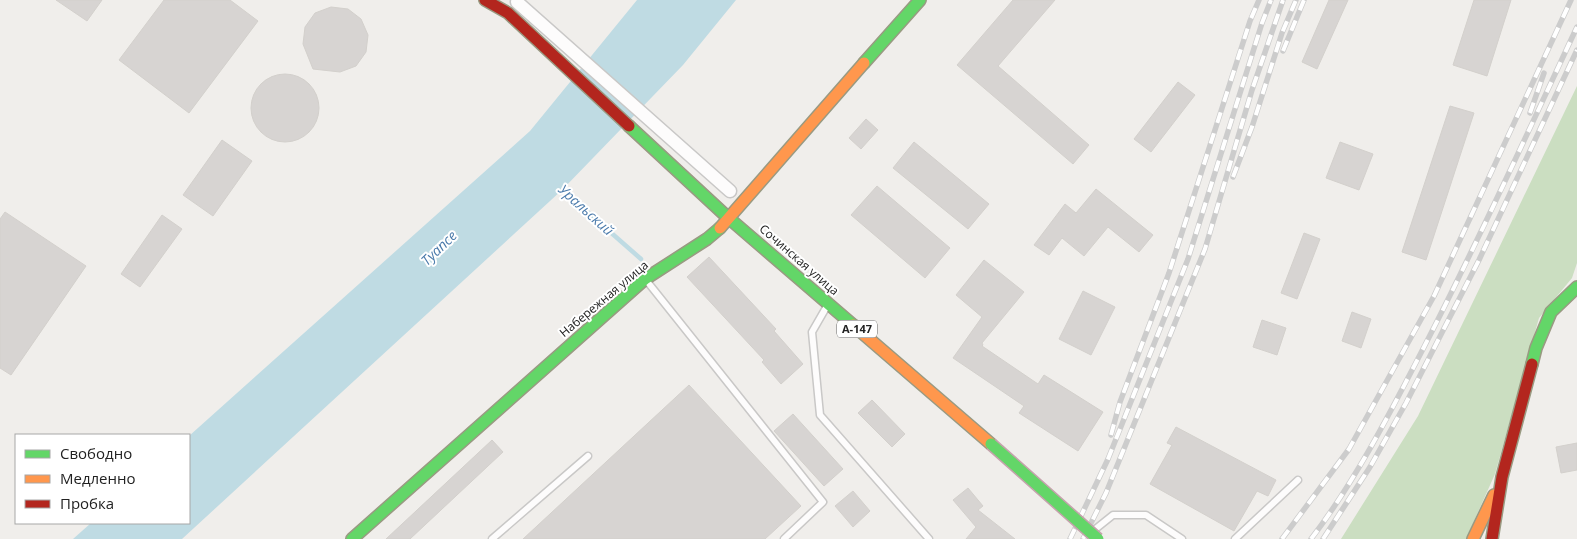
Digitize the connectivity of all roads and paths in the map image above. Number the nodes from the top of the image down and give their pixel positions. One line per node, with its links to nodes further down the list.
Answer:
1 (485, 0): 5 (main road, Сочинская улица / А-147)
2 (920, 0): 5 (main road, Набережная улица)
3 (517, 2): 4 (street)
4 (730, 191)
5 (727, 216): 6 (main road, Набережная улица); 8 (main road, Сочинская улица / А-147)
6 (645, 279): 13 (main road, Набережная улица); 15 (lane)
7 (1577, 287): 10 (main road)
8 (828, 304): 16 (lane); 17 (main road, Сочинская улица / А-147, bridge)
9 (588, 456): 14 (lane)
10 (1502, 477): 20 (main road); 21 (main road)
11 (1298, 480): 19 (lane)
12 (1084, 537): 18 (lane)
13 (352, 539)
14 (492, 539)
15 (784, 539)
16 (930, 539)
17 (1098, 539)
18 (1182, 539)
19 (1234, 539)
20 (1473, 539)
21 (1492, 539)

